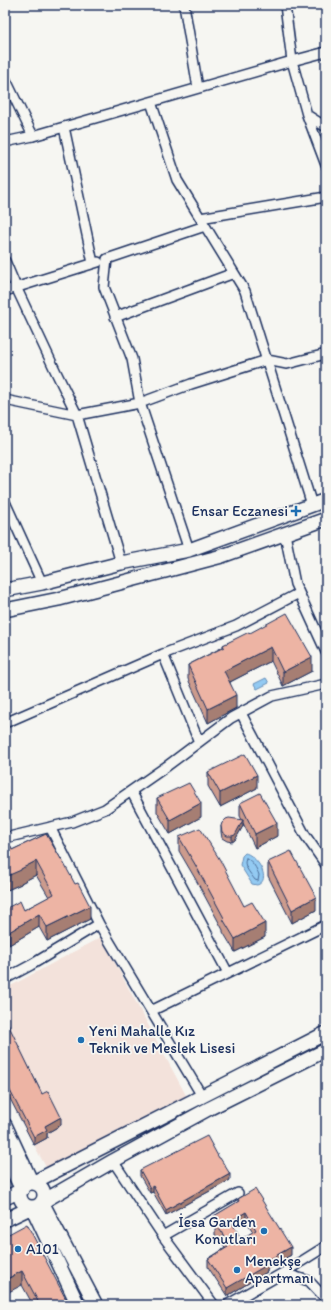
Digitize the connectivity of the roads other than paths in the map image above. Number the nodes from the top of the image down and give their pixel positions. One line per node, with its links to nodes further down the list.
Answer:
1 (184, 5): 6 (street)
2 (285, 5): 4 (street)
3 (326, 52): 4 (street)
4 (292, 61): 6 (street); 8 (street)
5 (5, 78): 11 (street)
6 (198, 88): 7 (street)
7 (151, 102): 9 (street); 15 (street)
8 (307, 115): 10 (street); 13 (street)
9 (64, 127): 11 (street); 18 (street)
10 (326, 127)
11 (34, 136): 12 (street)
12 (5, 142)
13 (326, 165)
14 (326, 197): 15 (street)
15 (203, 222): 16 (street); 19 (street)
16 (107, 259): 18 (street); 22 (street)
17 (5, 261): 20 (street)
18 (93, 263): 20 (street)
19 (234, 273): 22 (street); 24 (street)
20 (16, 287): 21 (street); 27 (street)
21 (5, 290)
22 (115, 317): 26 (street)
23 (326, 354): 24 (street)
24 (267, 360): 26 (street); 30 (street)
25 (5, 400): 27 (street)
26 (140, 403): 27 (street); 33 (street)
27 (78, 415): 34 (street)
28 (326, 500): 30 (main road)
29 (5, 502): 35 (street)
30 (312, 505): 33 (main road)
31 (326, 519): 32 (main road)
32 (285, 534): 37 (street); 38 (main road)
33 (189, 550): 34 (main road)
34 (121, 563): 35 (main road)
35 (42, 583): 36 (main road)
36 (5, 590)
37 (299, 593): 39 (street); 40 (street)
38 (5, 610)
39 (326, 652)
40 (163, 654): 43 (street); 44 (street)
41 (326, 684): 42 (street)
42 (241, 712): 44 (street); 48 (street)
43 (5, 723)
44 (199, 742): 45 (street)
45 (131, 791): 46 (street); 51 (street)
46 (50, 827): 47 (street); 49 (street)
47 (5, 838)
48 (326, 865)
49 (99, 924): 52 (street); 53 (street)
50 (326, 925): 51 (street)
51 (228, 973): 53 (street)
52 (5, 979)
53 (151, 1011): 56 (street)
54 (326, 1033): 56 (main road)
55 (326, 1050): 59 (main road)
56 (202, 1096): 60 (main road)
57 (5, 1125): 60 (main road)
58 (5, 1155): 60 (main road)
59 (113, 1161): 63 (main road); 65 (street)
60 (27, 1187): 62 (main road); 63 (main road); 63 (main road)
61 (238, 1192): 65 (street)
62 (5, 1198)
63 (37, 1205): 64 (main road); 69 (main road); 70 (main road)
64 (5, 1220)
65 (163, 1236): 71 (street)
66 (326, 1246): 67 (street)
67 (283, 1272): 68 (street); 72 (street)
68 (326, 1299)
69 (78, 1305)
70 (96, 1305)
71 (214, 1305)
72 (227, 1305)

